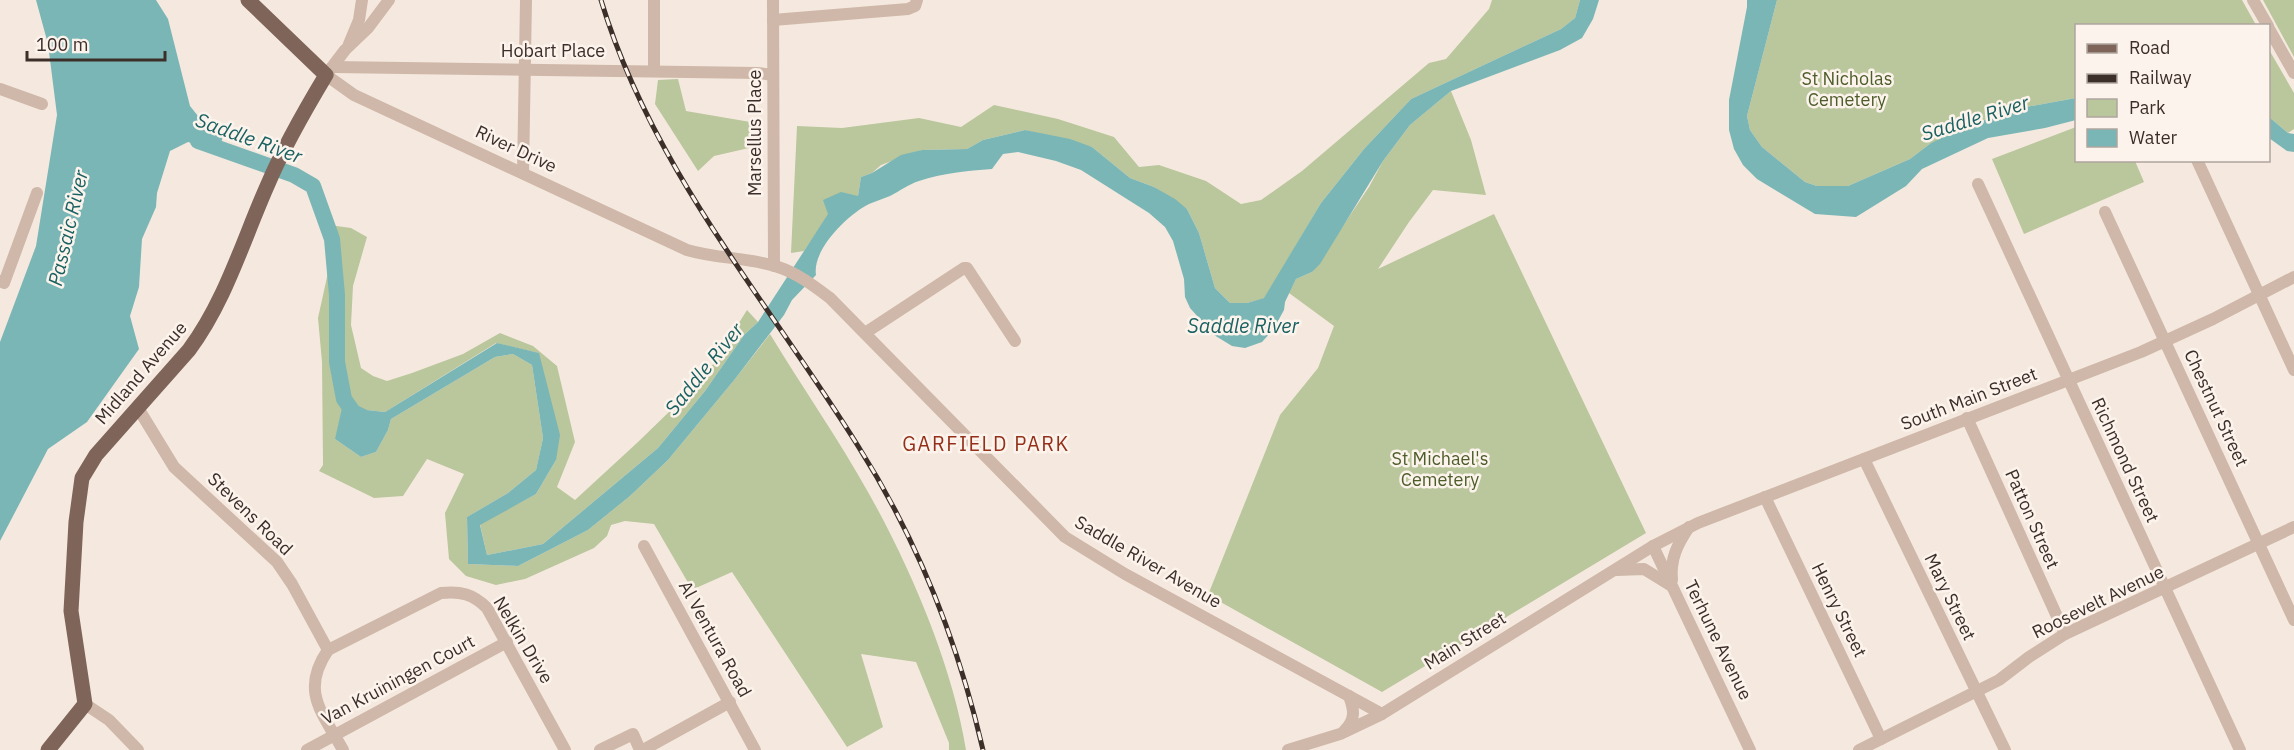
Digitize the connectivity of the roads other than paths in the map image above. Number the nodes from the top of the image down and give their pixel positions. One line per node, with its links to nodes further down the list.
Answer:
1 (249, 0): 15 (main road, River Drive)
2 (362, 0): 12 (street)
3 (389, 0): 12 (street, Midland Avenue)
4 (526, 0): 13 (street)
5 (654, 0): 14 (street)
6 (773, 0): 9 (street, Marsellus Place)
7 (2253, 0): 10 (street)
8 (916, 3): 9 (street)
9 (773, 20): 17 (street, Marsellus Place)
10 (2267, 24)
11 (2270, 30): 16 (street)
12 (345, 50): 15 (street, Midland Avenue)
13 (524, 69): 14 (street, Hobart Place); 15 (street, Hobart Place); 21 (street)
14 (654, 70): 17 (street, Hobart Place)
15 (329, 71): 21 (street, River Drive); 35 (main road, Midland Avenue)
16 (2294, 73)
17 (773, 75): 25 (street, Marsellus Place)
18 (0, 89): 19 (street)
19 (42, 104)
20 (2198, 162): 29 (street)
21 (523, 173): 25 (street, River Drive)
22 (1978, 184): 34 (street, Richmond Street)
23 (37, 193): 28 (street)
24 (2105, 212): 32 (street, Chestnut Street)
25 (777, 267): 26 (street, River Drive)
26 (798, 276): 30 (street, Saddle River Avenue)
27 (2294, 277): 29 (street, South Main Street)
28 (2, 282)
29 (2259, 295): 32 (street, South Main Street); 33 (street)
30 (865, 333): 31 (street); 52 (street, Saddle River Avenue)
31 (1015, 341)
32 (2165, 342): 34 (street, South Main Street); 41 (street, Chestnut Street)
33 (2294, 370)
34 (2068, 381): 36 (street, South Main Street); 46 (street, Richmond Street)
35 (138, 408): 50 (street, Stevens Road); 54 (main road, Midland Avenue)
36 (1967, 418): 37 (street, South Main Street); 48 (street, Patton Street)
37 (1864, 459): 38 (street, South Main Street); 51 (street, Mary Street)
38 (1765, 497): 39 (street, South Main Street); 58 (street, Henry Street)
39 (1690, 526): 43 (street, South Main Street); 45 (street)
40 (2294, 528): 41 (street, Roosevelt Avenue)
41 (2259, 544): 46 (street, Roosevelt Avenue); 47 (street, Chestnut Street)
42 (644, 546): 53 (street, Al Ventura Road)
43 (1653, 546): 44 (street, Main Street); 45 (street, Terhune Avenue)
44 (1613, 571): 45 (street); 55 (street, Main Street)
45 (1673, 588): 68 (street, Terhune Avenue)
46 (2166, 588): 48 (street, Roosevelt Avenue); 71 (street, Richmond Street)
47 (2294, 620)
48 (2065, 634): 51 (street, Roosevelt Avenue)
49 (507, 642): 50 (street, Nelkin Drive); 57 (street, Van Kruiningen Court); 63 (street, Nelkin Drive)
50 (328, 650): 57 (street)
51 (1976, 693): 58 (street, Roosevelt Avenue); 70 (street, Mary Street)
52 (1349, 696): 55 (street, Saddle River Avenue); 56 (street)
53 (730, 702): 65 (street); 66 (street, Al Ventura Road)
54 (85, 705): 59 (main road); 60 (street)
55 (1382, 714): 56 (street, Main Street)
56 (1340, 734): 67 (street, Main Street)
57 (334, 735): 61 (street, Van Kruiningen Court); 62 (street)
58 (1881, 739): 69 (street, Roosevelt Avenue)
59 (48, 750)
60 (138, 750)
61 (307, 750)
62 (343, 750)
63 (565, 750)
64 (600, 750): 65 (street)
65 (642, 750)
66 (755, 750)
67 (1288, 750)
68 (1750, 750)
69 (1859, 750)
70 (2005, 750)
71 (2240, 750)

